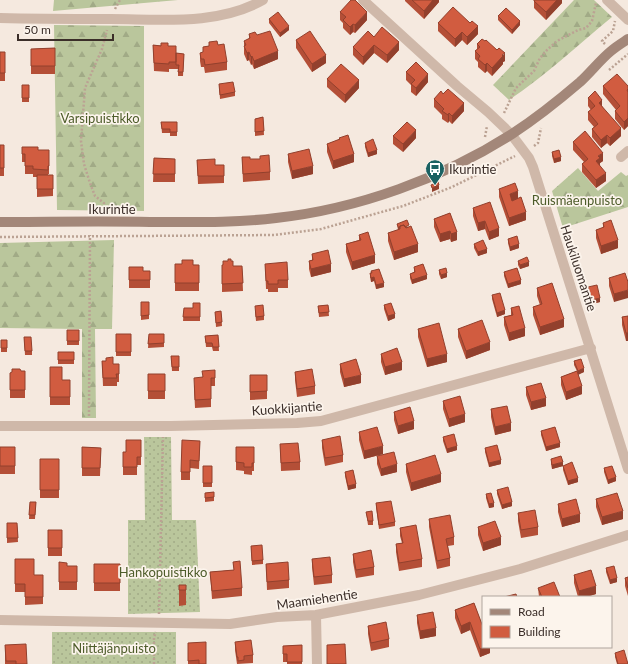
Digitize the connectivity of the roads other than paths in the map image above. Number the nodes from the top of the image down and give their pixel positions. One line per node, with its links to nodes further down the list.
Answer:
1 (263, 0): 4 (street)
2 (363, 0): 7 (street, Haukiluomantie)
3 (607, 0): 5 (street)
4 (0, 18)
5 (628, 20)
6 (628, 39): 7 (main road, Ikurintie)
7 (511, 134): 8 (main road, Ikurintie); 9 (street, Haukiluomantie)
8 (0, 222)
9 (591, 348): 10 (street, Kuokkijantie); 11 (street, Haukiluomantie)
10 (0, 426)
11 (628, 469)
12 (628, 535): 13 (street, Maamiehentie)
13 (316, 614): 14 (street, Maamiehentie); 15 (street)
14 (0, 620)
15 (317, 664)

